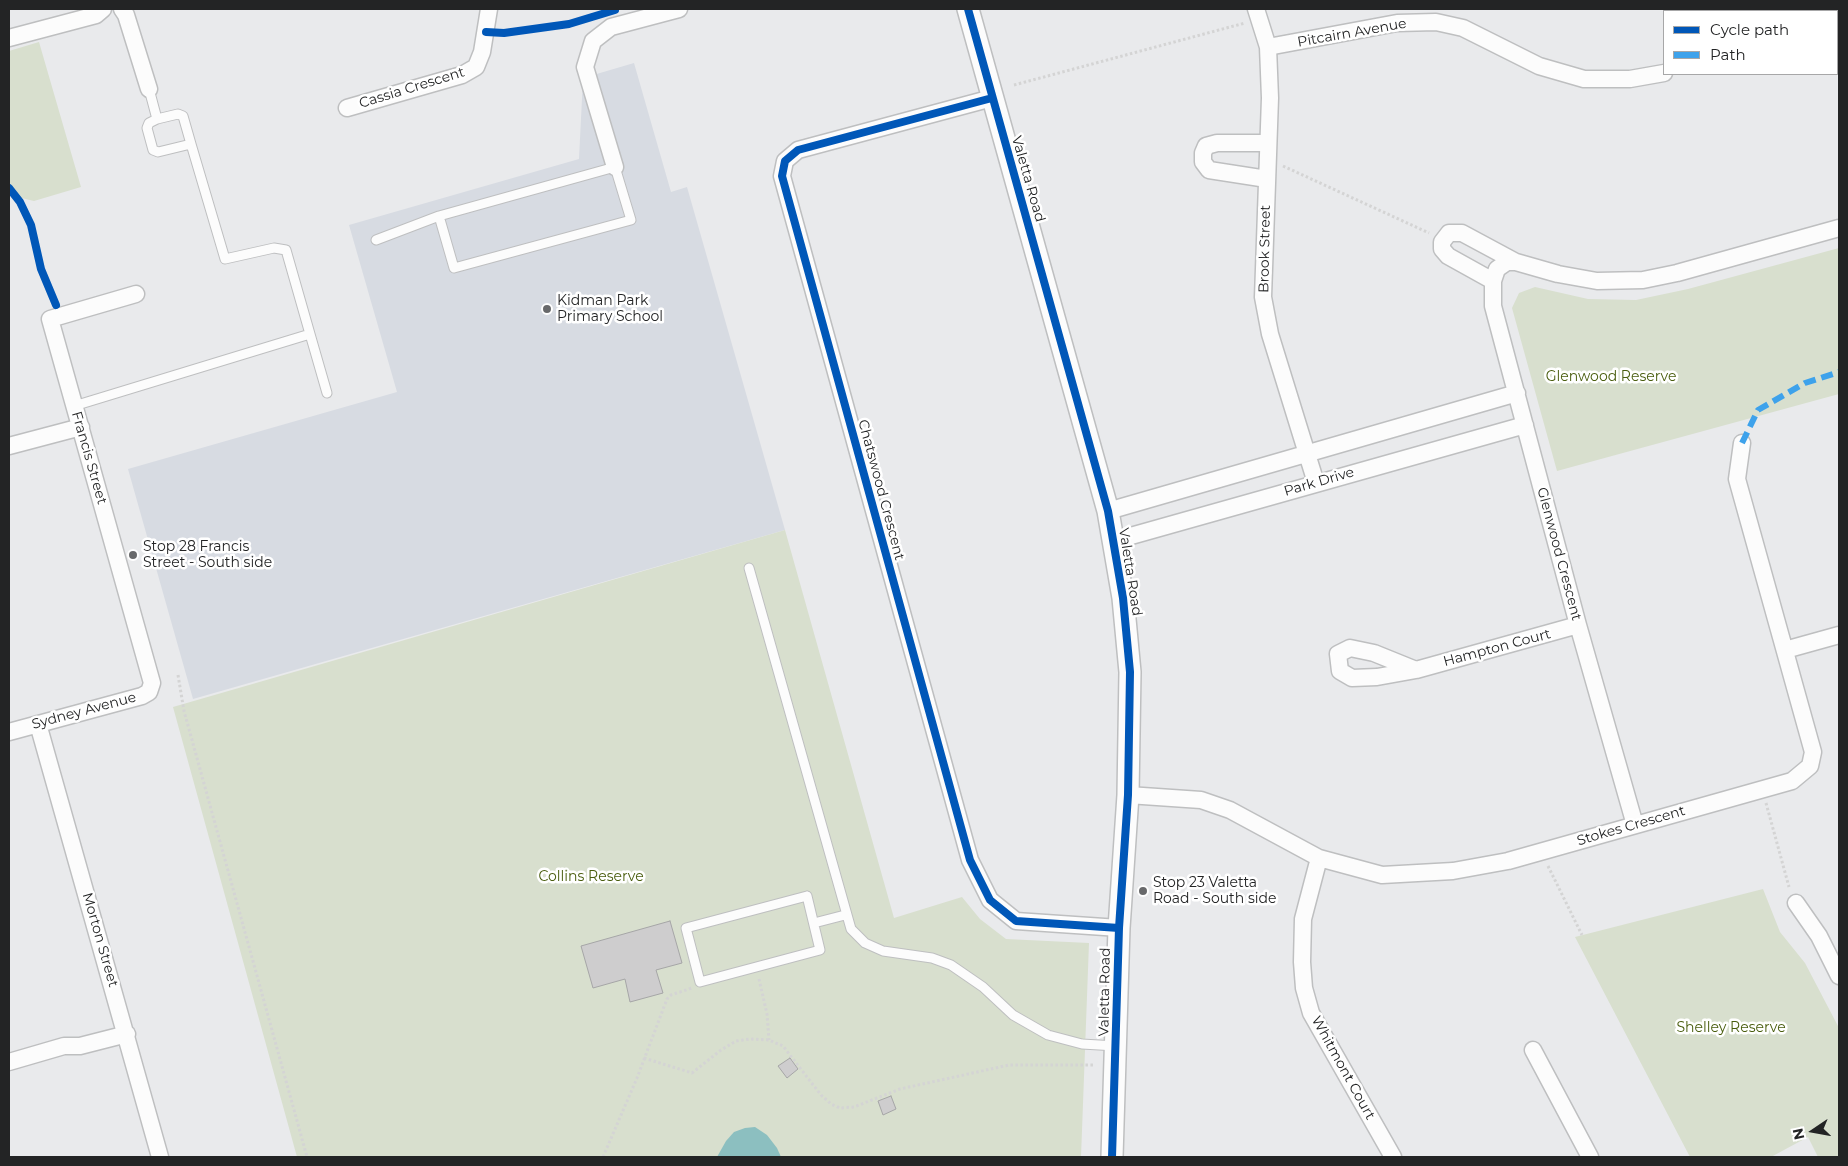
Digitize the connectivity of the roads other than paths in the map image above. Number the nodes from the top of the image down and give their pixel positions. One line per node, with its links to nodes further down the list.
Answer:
1 (103, 9): 7 (street)
2 (122, 9): 10 (street)
3 (489, 9): 12 (street, Cassia Crescent)
4 (679, 9): 16 (street)
5 (968, 9): 11 (street, Valetta Road)
6 (1258, 14): 8 (street, Brook Street)
7 (9, 38)
8 (1268, 47): 9 (street, Pitcairn Avenue); 15 (street, Brook Street)
9 (1663, 73)
10 (149, 89): 13 (lane)
11 (992, 98): 34 (street, Valetta Road); 50 (street, Chatswood Crescent)
12 (347, 108)
13 (157, 119): 14 (lane); 14 (lane)
14 (191, 144): 24 (lane)
15 (1268, 151): 17 (street, Brook Street); 17 (street)
16 (614, 167): 18 (lane); 18 (lane)
17 (1266, 179): 32 (street, Brook Street)
18 (439, 216): 20 (lane)
19 (1839, 228): 21 (street)
20 (376, 240)
21 (1516, 262): 22 (street); 22 (street)
22 (1492, 281): 26 (street, Glenwood Crescent)
23 (136, 294): 27 (street, Francis Street)
24 (310, 334): 25 (lane); 27 (lane)
25 (327, 393)
26 (1517, 393): 28 (street, Glenwood Crescent); 32 (street)
27 (74, 406): 29 (street, Francis Street)
28 (1525, 425): 33 (street, Park Drive); 37 (street, Glenwood Crescent)
29 (81, 427): 31 (street); 41 (street, Francis Street)
30 (1742, 443): 39 (street, Stokes Crescent)
31 (9, 446)
32 (1307, 454): 33 (street, Brook Street); 34 (street)
33 (1316, 483): 35 (street, Park Drive)
34 (1108, 511): 35 (street, Valetta Road)
35 (1113, 541): 44 (street, Valetta Road)
36 (749, 568): 48 (lane)
37 (1578, 625): 40 (street, Hampton Court); 45 (street, Glenwood Crescent)
38 (1839, 636): 39 (street)
39 (1785, 650): 45 (street, Stokes Crescent)
40 (1416, 670)
41 (152, 683): 42 (street, Sydney Avenue)
42 (38, 724): 43 (street, Sydney Avenue); 52 (street, Morton Street)
43 (9, 732)
44 (1128, 795): 46 (street, Stokes Crescent); 50 (street, Valetta Road)
45 (1635, 825): 46 (street, Stokes Crescent)
46 (1319, 858): 58 (street, Whitmont Court)
47 (1796, 903): 51 (street)
48 (845, 915): 49 (lane); 53 (lane)
49 (814, 922): 49 (lane)
50 (1119, 928): 53 (street, Valetta Road)
51 (1839, 976)
52 (127, 1034): 55 (street); 56 (street, Morton Street)
53 (1116, 1046): 57 (street, Valetta Road)
54 (1533, 1050): 59 (street)
55 (9, 1062)
56 (160, 1157)
57 (1112, 1157)
58 (1393, 1157)
59 (1590, 1157)

